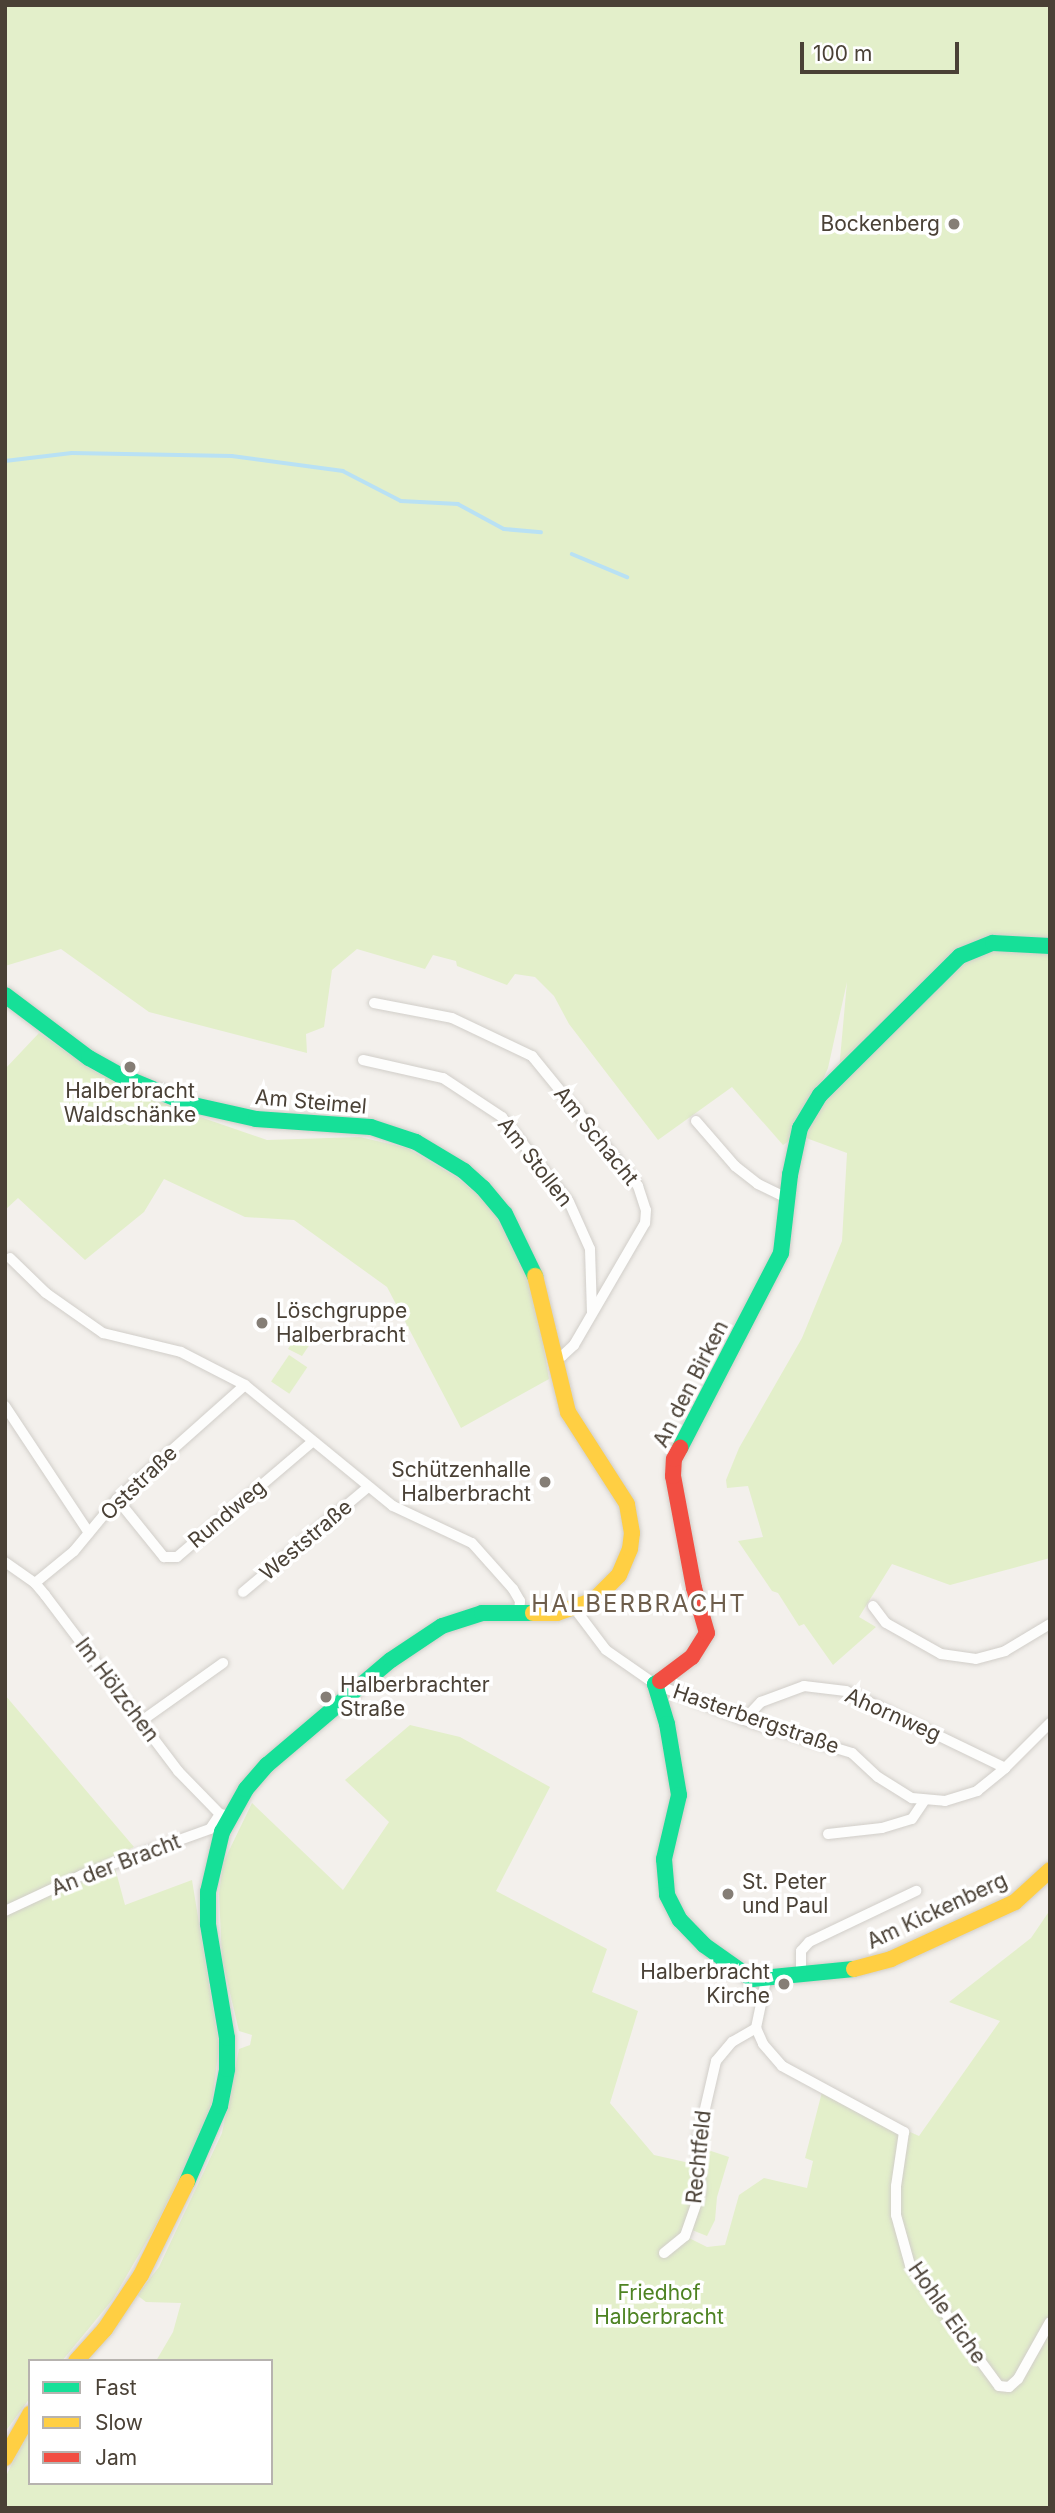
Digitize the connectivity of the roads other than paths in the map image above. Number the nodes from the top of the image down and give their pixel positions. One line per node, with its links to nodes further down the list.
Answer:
1 (1050, 946): 6 (main road, An den Birken)
2 (5, 995): 9 (main road, Am Steimel)
3 (374, 1003): 8 (street, Am Schacht)
4 (363, 1060): 8 (street, Am Stollen)
5 (696, 1121): 6 (street)
6 (787, 1198): 24 (main road, An den Birken)
7 (10, 1258): 10 (street)
8 (592, 1312): 9 (street, Am Schacht)
9 (553, 1358): 20 (main road, Am Steimel)
10 (246, 1385): 12 (street); 14 (street, Oststraße)
11 (5, 1406): 15 (street)
12 (312, 1442): 13 (street); 14 (street, Rundweg)
13 (368, 1488): 18 (street, Weststraße); 21 (street)
14 (117, 1499): 15 (street, Oststraße)
15 (89, 1533): 17 (street, Oststraße)
16 (5, 1562): 17 (street, Im Hölzchen)
17 (35, 1583): 26 (street, Im Hölzchen)
18 (243, 1592)
19 (873, 1606): 22 (street)
20 (575, 1609): 21 (main road); 24 (street, Hasterbergstraße)
21 (519, 1612): 30 (main road)
22 (1050, 1624)
23 (223, 1663): 26 (street)
24 (655, 1684): 25 (street, Hasterbergstraße); 36 (main road)
25 (744, 1720): 28 (street, Ahornweg); 29 (street, Hasterbergstraße)
26 (141, 1722): 30 (street, Im Hölzchen)
27 (1050, 1723): 28 (street)
28 (1005, 1768): 29 (street)
29 (923, 1801): 31 (street)
30 (225, 1815): 34 (street, An der Bracht); 40 (main road)
31 (828, 1834)
32 (1050, 1870): 35 (main road, Am Kickenberg)
33 (916, 1891): 35 (street)
34 (5, 1911)
35 (801, 1974): 36 (main road, Am Kickenberg)
36 (766, 1980): 37 (street)
37 (756, 2028): 38 (street, Rechtfeld); 39 (street, Hohle Eiche)
38 (664, 2253)
39 (1050, 2322)
40 (78, 2359)
41 (28, 2418): 42 (main road)
42 (5, 2458)

